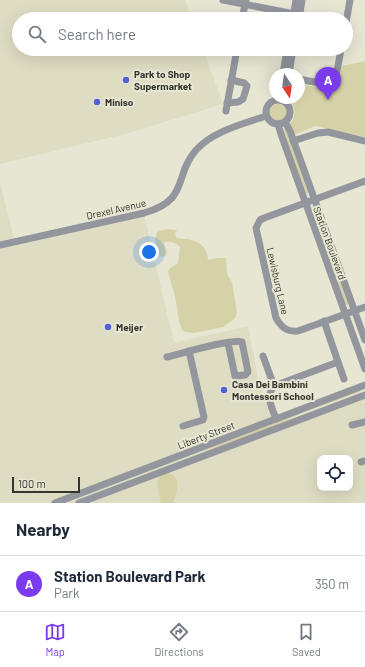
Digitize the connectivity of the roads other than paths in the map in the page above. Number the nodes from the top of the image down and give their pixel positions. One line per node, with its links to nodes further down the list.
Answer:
1 (223, 0): 5 (street)
2 (296, 0): 7 (street)
3 (302, 0): 8 (street)
4 (350, 0): 9 (street)
5 (245, 3): 6 (street)
6 (278, 12)
7 (296, 12)
8 (298, 12)
9 (348, 12)
10 (236, 56): 16 (street)
11 (288, 56): 14 (street)
12 (290, 56): 15 (street)
13 (340, 56): 17 (street)
14 (285, 68)
15 (289, 68)
16 (231, 80): 18 (street); 18 (street)
17 (305, 80)
18 (227, 102): 21 (street)
19 (269, 104): 22 (street)
20 (287, 104): 23 (street)
21 (226, 111)
22 (266, 116): 23 (street); 29 (street, Drexel Avenue)
23 (282, 123): 24 (street, Station Boulevard); 28 (street, Station Boulevard)
24 (293, 141): 25 (street); 27 (street, Station Boulevard)
25 (365, 141)
26 (365, 181): 27 (street, Lewisburg Lane)
27 (314, 199): 28 (street, Lewisburg Lane); 31 (street, Station Boulevard)
28 (305, 202): 32 (street, Station Boulevard); 33 (street, Lewisburg Lane)
29 (0, 245)
30 (365, 307): 31 (street, Lewisburg Lane)
31 (354, 310): 32 (street, Lewisburg Lane); 34 (street, Station Boulevard)
32 (345, 314): 33 (street, Lewisburg Lane); 40 (street, Station Boulevard)
33 (324, 322): 39 (street)
34 (365, 340)
35 (228, 343): 35 (street); 36 (street)
36 (189, 351): 37 (street); 48 (street)
37 (167, 356)
38 (263, 356): 43 (street)
39 (338, 362): 41 (street); 43 (street)
40 (365, 369)
41 (344, 379)
42 (365, 385): 45 (street, Liberty Street)
43 (274, 386): 45 (street)
44 (365, 395): 50 (street, Liberty Street)
45 (276, 419): 49 (street, Liberty Street)
46 (365, 422): 47 (street)
47 (352, 425)
48 (183, 426)
49 (55, 503)
50 (79, 503)

